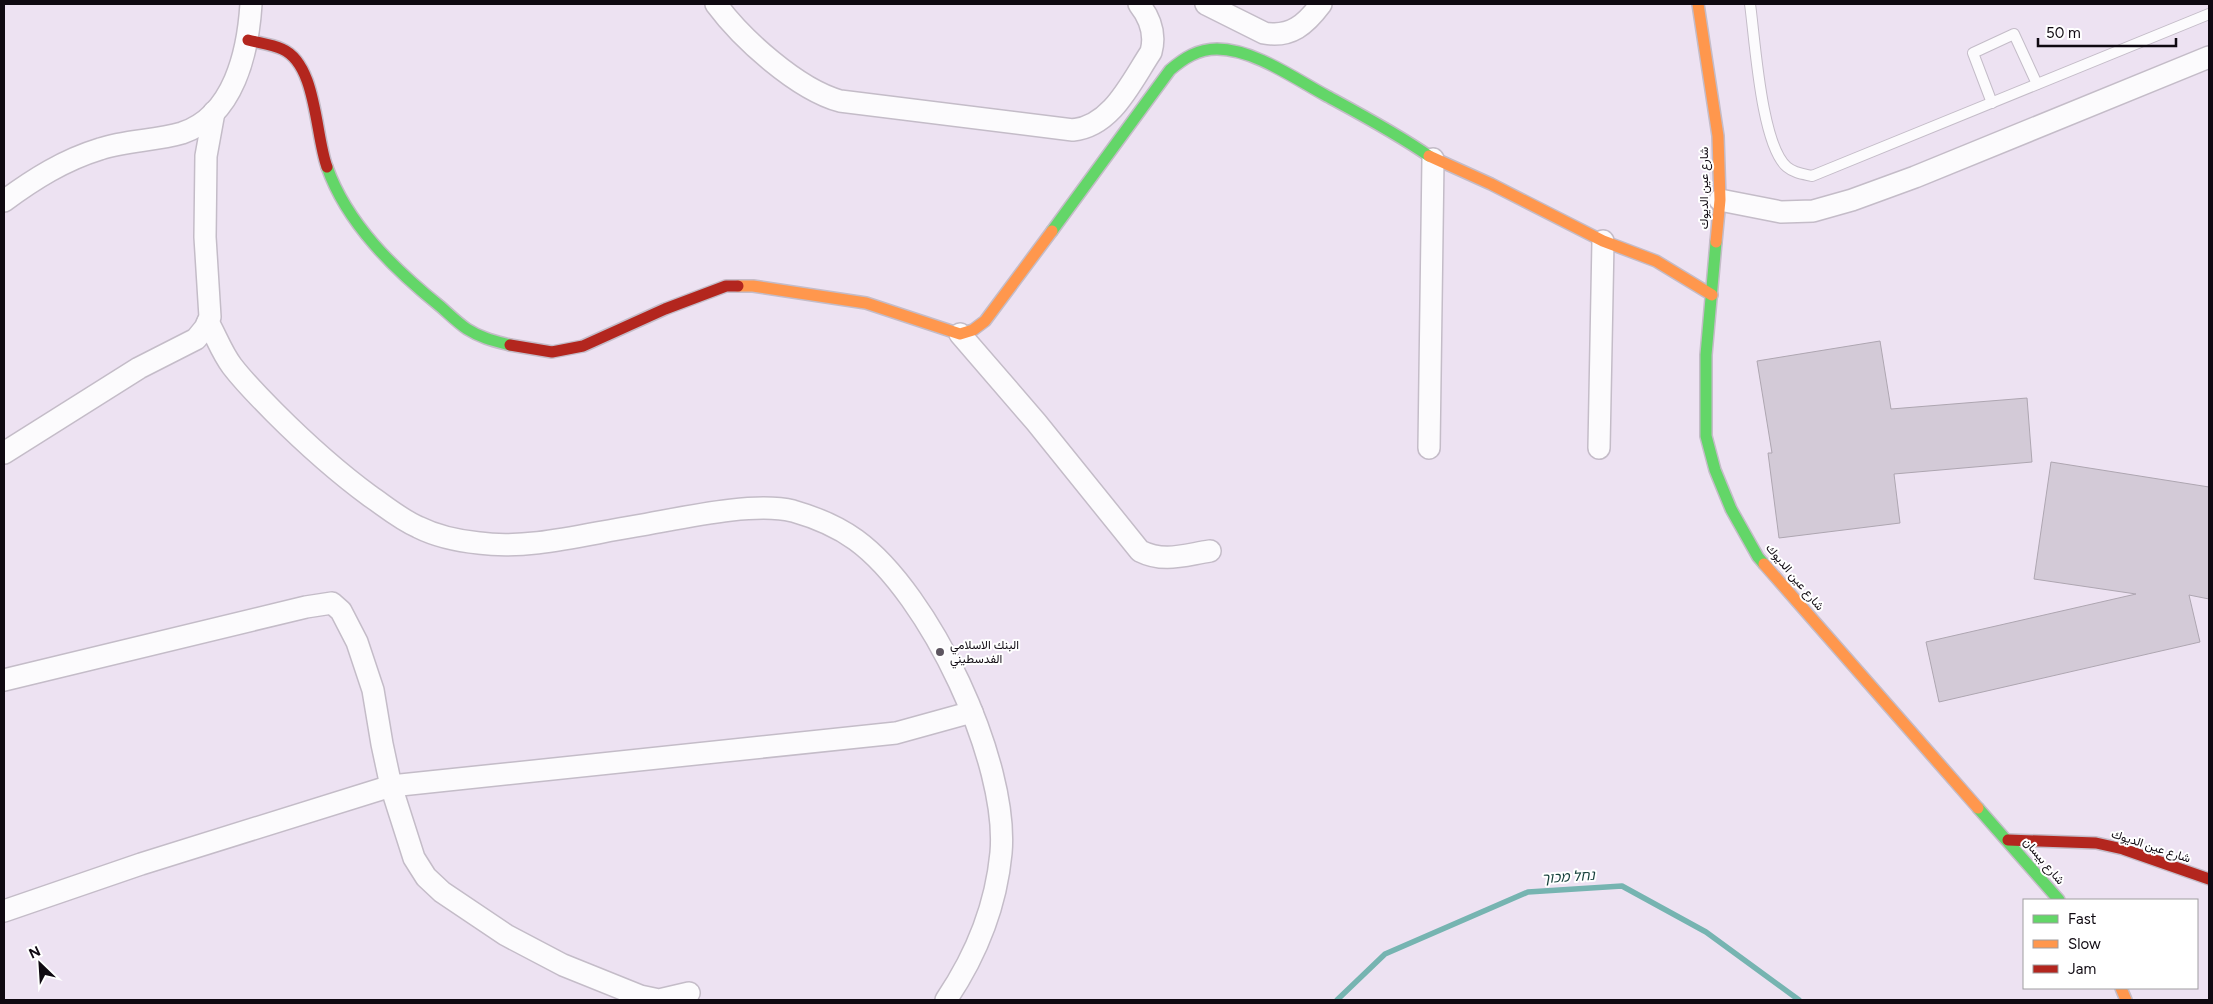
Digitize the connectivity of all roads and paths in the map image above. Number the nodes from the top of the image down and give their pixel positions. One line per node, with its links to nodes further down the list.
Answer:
1 (251, 4): 9 (street)
2 (716, 4): 3 (street)
3 (1139, 4)
4 (1206, 4): 5 (street)
5 (1321, 4)
6 (1698, 4): 15 (street, شارع عين الديوك)
7 (1750, 4): 12 (lane)
8 (2209, 14): 11 (lane)
9 (248, 40): 13 (street); 20 (street)
10 (2209, 57): 15 (street)
11 (2038, 84): 12 (lane); 12 (lane)
12 (1992, 103)
13 (214, 112): 16 (street); 19 (street)
14 (1433, 159): 17 (street); 20 (street); 21 (street)
15 (1720, 200): 18 (street, شارع عين الديوك)
16 (4, 201)
17 (1603, 241): 18 (street); 22 (street)
18 (1712, 295): 28 (street, شارع عين الديوك)
19 (208, 322): 23 (street); 26 (street)
20 (960, 334): 24 (street)
21 (1429, 448)
22 (1599, 448)
23 (4, 453)
24 (1210, 551)
25 (4, 680): 27 (street)
26 (972, 712): 27 (street); 33 (street)
27 (391, 786): 31 (street); 32 (street)
28 (2008, 840): 29 (street, شارع عين الديوك); 30 (street, شارع بيسان)
29 (2209, 879)
30 (2058, 899)
31 (4, 911)
32 (689, 993)
33 (946, 1000)

